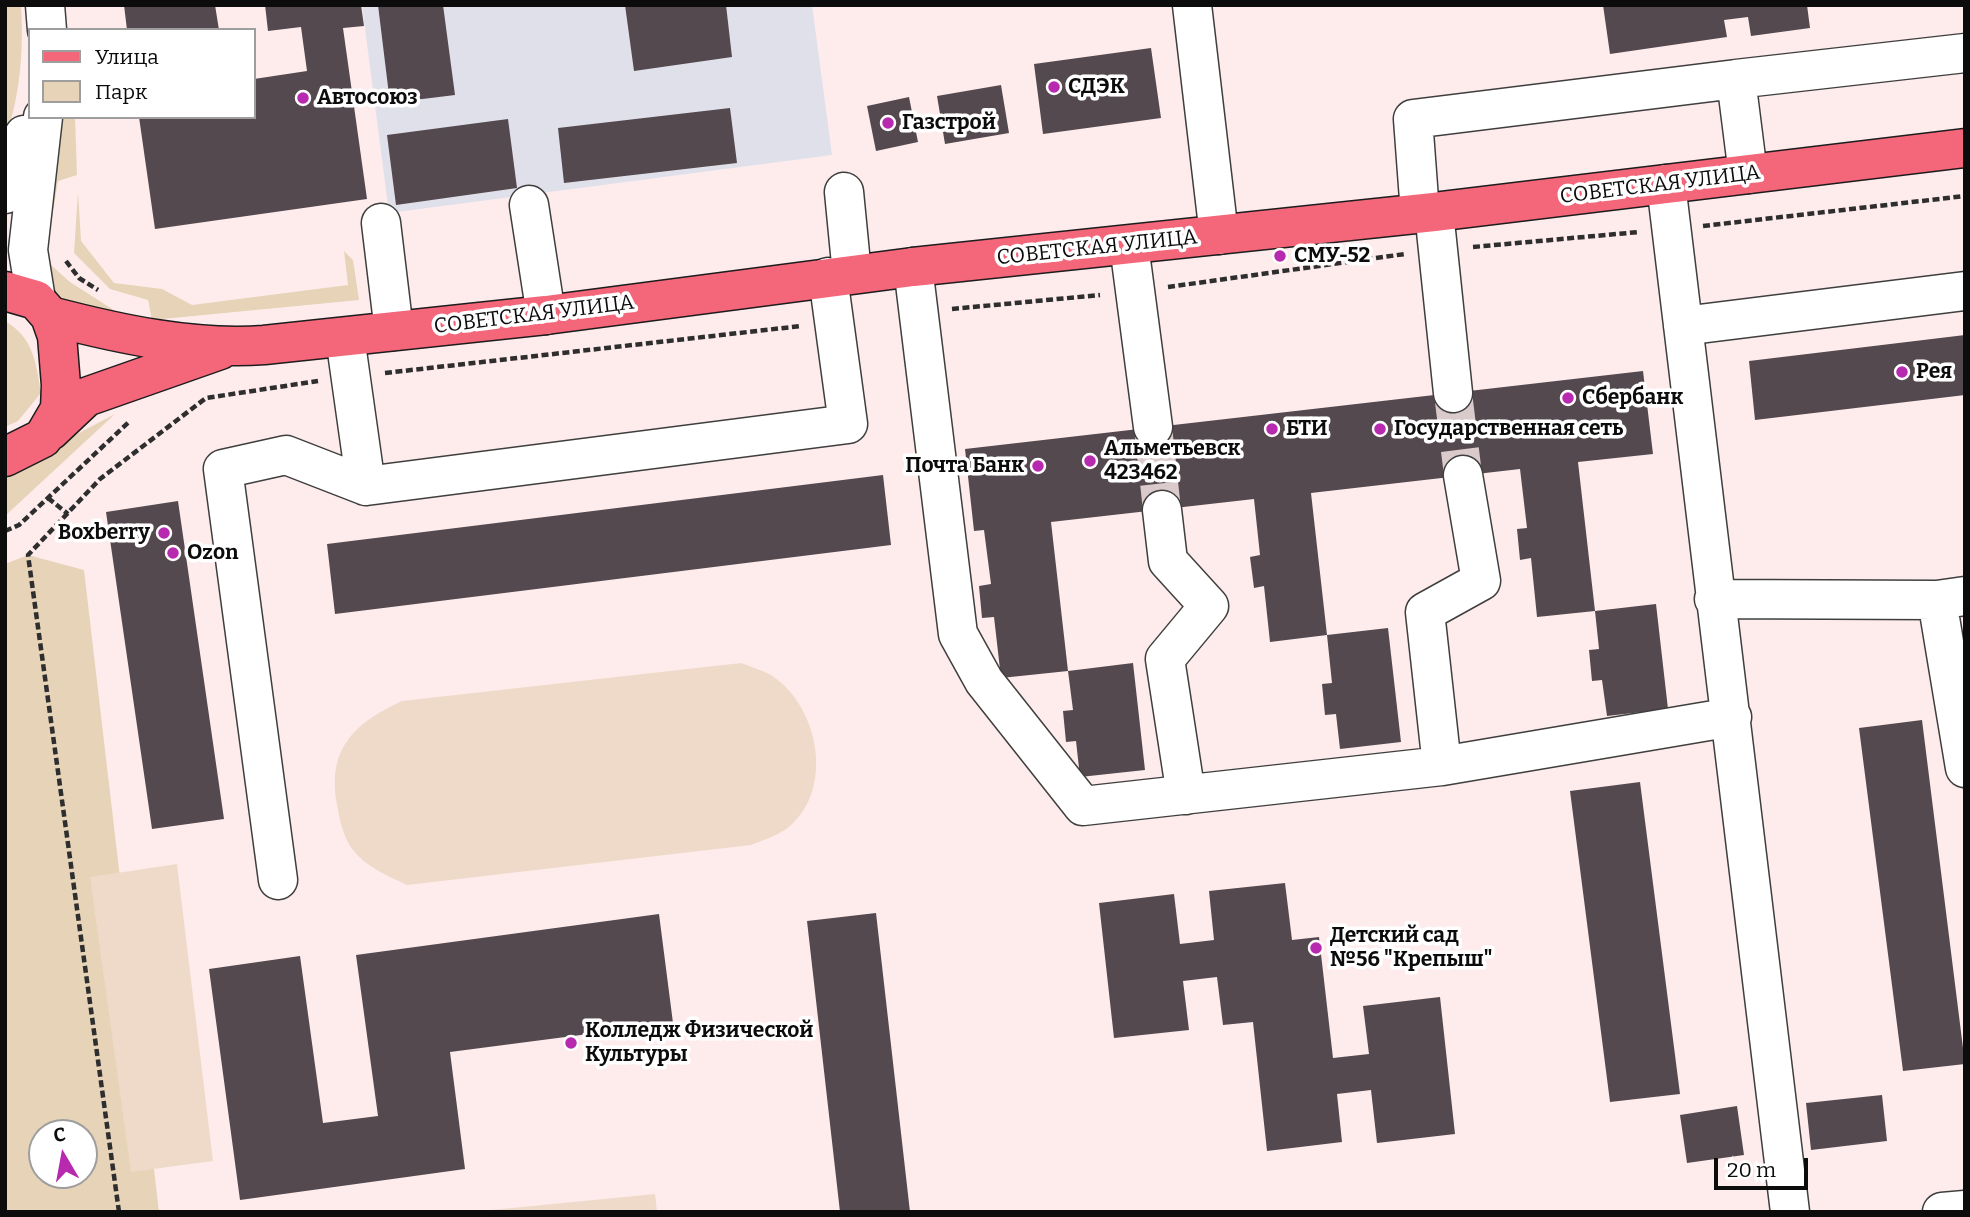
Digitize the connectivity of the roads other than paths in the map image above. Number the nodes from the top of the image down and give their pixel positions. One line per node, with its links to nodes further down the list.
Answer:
1 (45, 5): 3 (street)
2 (1192, 5): 16 (street)
3 (47, 28)
4 (1965, 53): 5 (street)
5 (1736, 79): 9 (street); 14 (street)
6 (31, 119): 12 (street)
7 (43, 119): 21 (street)
8 (1965, 148): 9 (main road, СОВЕТСКАЯ УЛИЦА)
9 (1748, 174): 10 (main road, СОВЕТСКАЯ УЛИЦА)
10 (1666, 184): 14 (main road, СОВЕТСКАЯ УЛИЦА); 23 (street)
11 (844, 192): 19 (street)
12 (5, 194)
13 (529, 205): 22 (street)
14 (1427, 212): 16 (main road, СОВЕТСКАЯ УЛИЦА); 27 (street)
15 (381, 223): 24 (street)
16 (1219, 235): 17 (main road, СОВЕТСКАЯ УЛИЦА)
17 (1129, 245): 18 (main road, СОВЕТСКАЯ УЛИЦА); 28 (street)
18 (913, 267): 19 (main road, СОВЕТСКАЯ УЛИЦА); 39 (street)
19 (840, 276): 22 (main road, СОВЕТСКАЯ УЛИЦА); 32 (street)
20 (1965, 291): 23 (street)
21 (30, 303): 26 (main road); 29 (main road)
22 (546, 315): 24 (main road, СОВЕТСКАЯ УЛИЦА)
23 (1683, 326): 35 (street)
24 (394, 331): 25 (main road, СОВЕТСКАЯ УЛИЦА)
25 (345, 337): 26 (main road, СОВЕТСКАЯ УЛИЦА); 32 (street)
26 (229, 347): 29 (main road)
27 (1453, 393)
28 (1153, 427)
29 (43, 438): 30 (main road)
30 (5, 457)
31 (1463, 475): 37 (street)
32 (366, 486): 40 (street)
33 (1162, 510): 39 (street)
34 (1951, 598): 35 (street); 38 (street)
35 (1714, 599): 36 (street)
36 (1732, 717): 37 (street); 42 (street)
37 (1442, 766): 39 (street)
38 (1965, 768)
39 (1186, 796)
40 (278, 880)
41 (1965, 1210): 43 (street)
42 (1790, 1212)
43 (1942, 1212)

